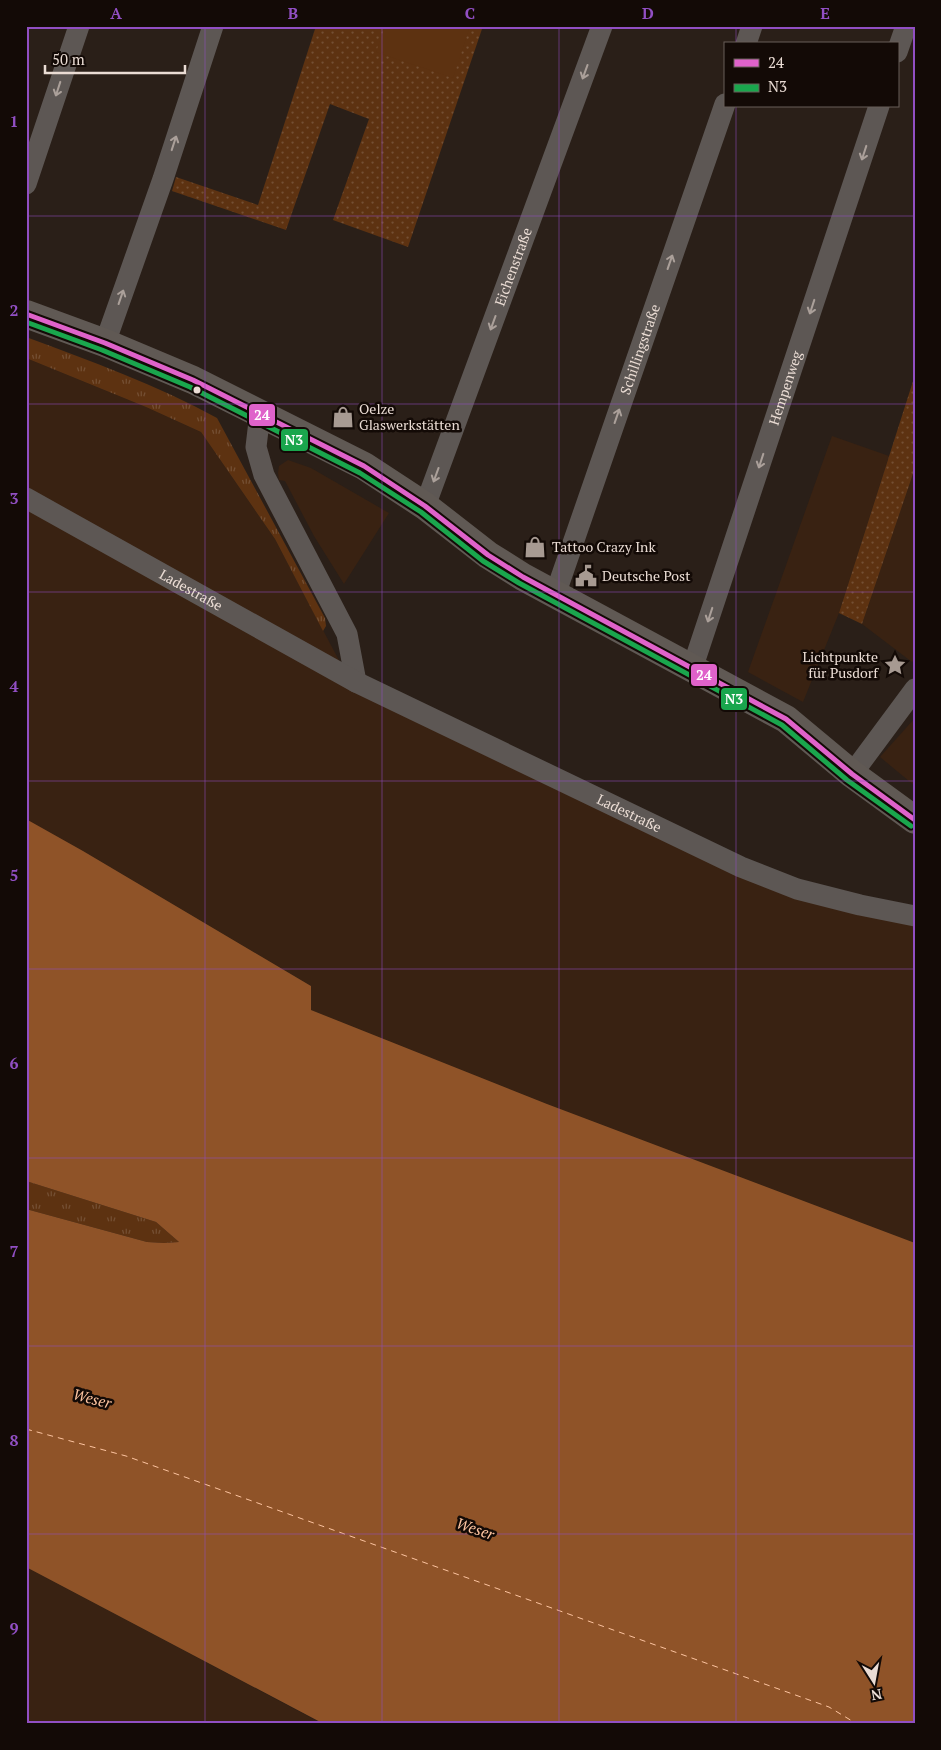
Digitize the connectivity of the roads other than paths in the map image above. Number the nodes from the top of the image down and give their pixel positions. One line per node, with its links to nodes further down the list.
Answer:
1 (79, 26): 10 (street, one-way to 10)
2 (213, 26): 12 (street, one-way to 2)
3 (602, 26): 15 (street, Eichenstraße, one-way to 15)
4 (752, 26): 6 (street)
5 (906, 26): 7 (street)
6 (747, 42)
7 (898, 49)
8 (724, 107): 16 (street, Schillingstraße, one-way to 8)
9 (878, 108): 17 (street, Hempenweg, one-way to 17)
10 (26, 184)
11 (26, 314): 12 (street)
12 (105, 343): 13 (street)
13 (260, 413): 15 (street); 18 (street)
14 (26, 498): 18 (street, Ladestraße)
15 (425, 506): 16 (street)
16 (555, 595): 17 (street)
17 (692, 668): 20 (street)
18 (356, 682): 22 (street, Ladestraße)
19 (915, 690): 20 (street)
20 (852, 774): 21 (street)
21 (915, 820)
22 (915, 916)

